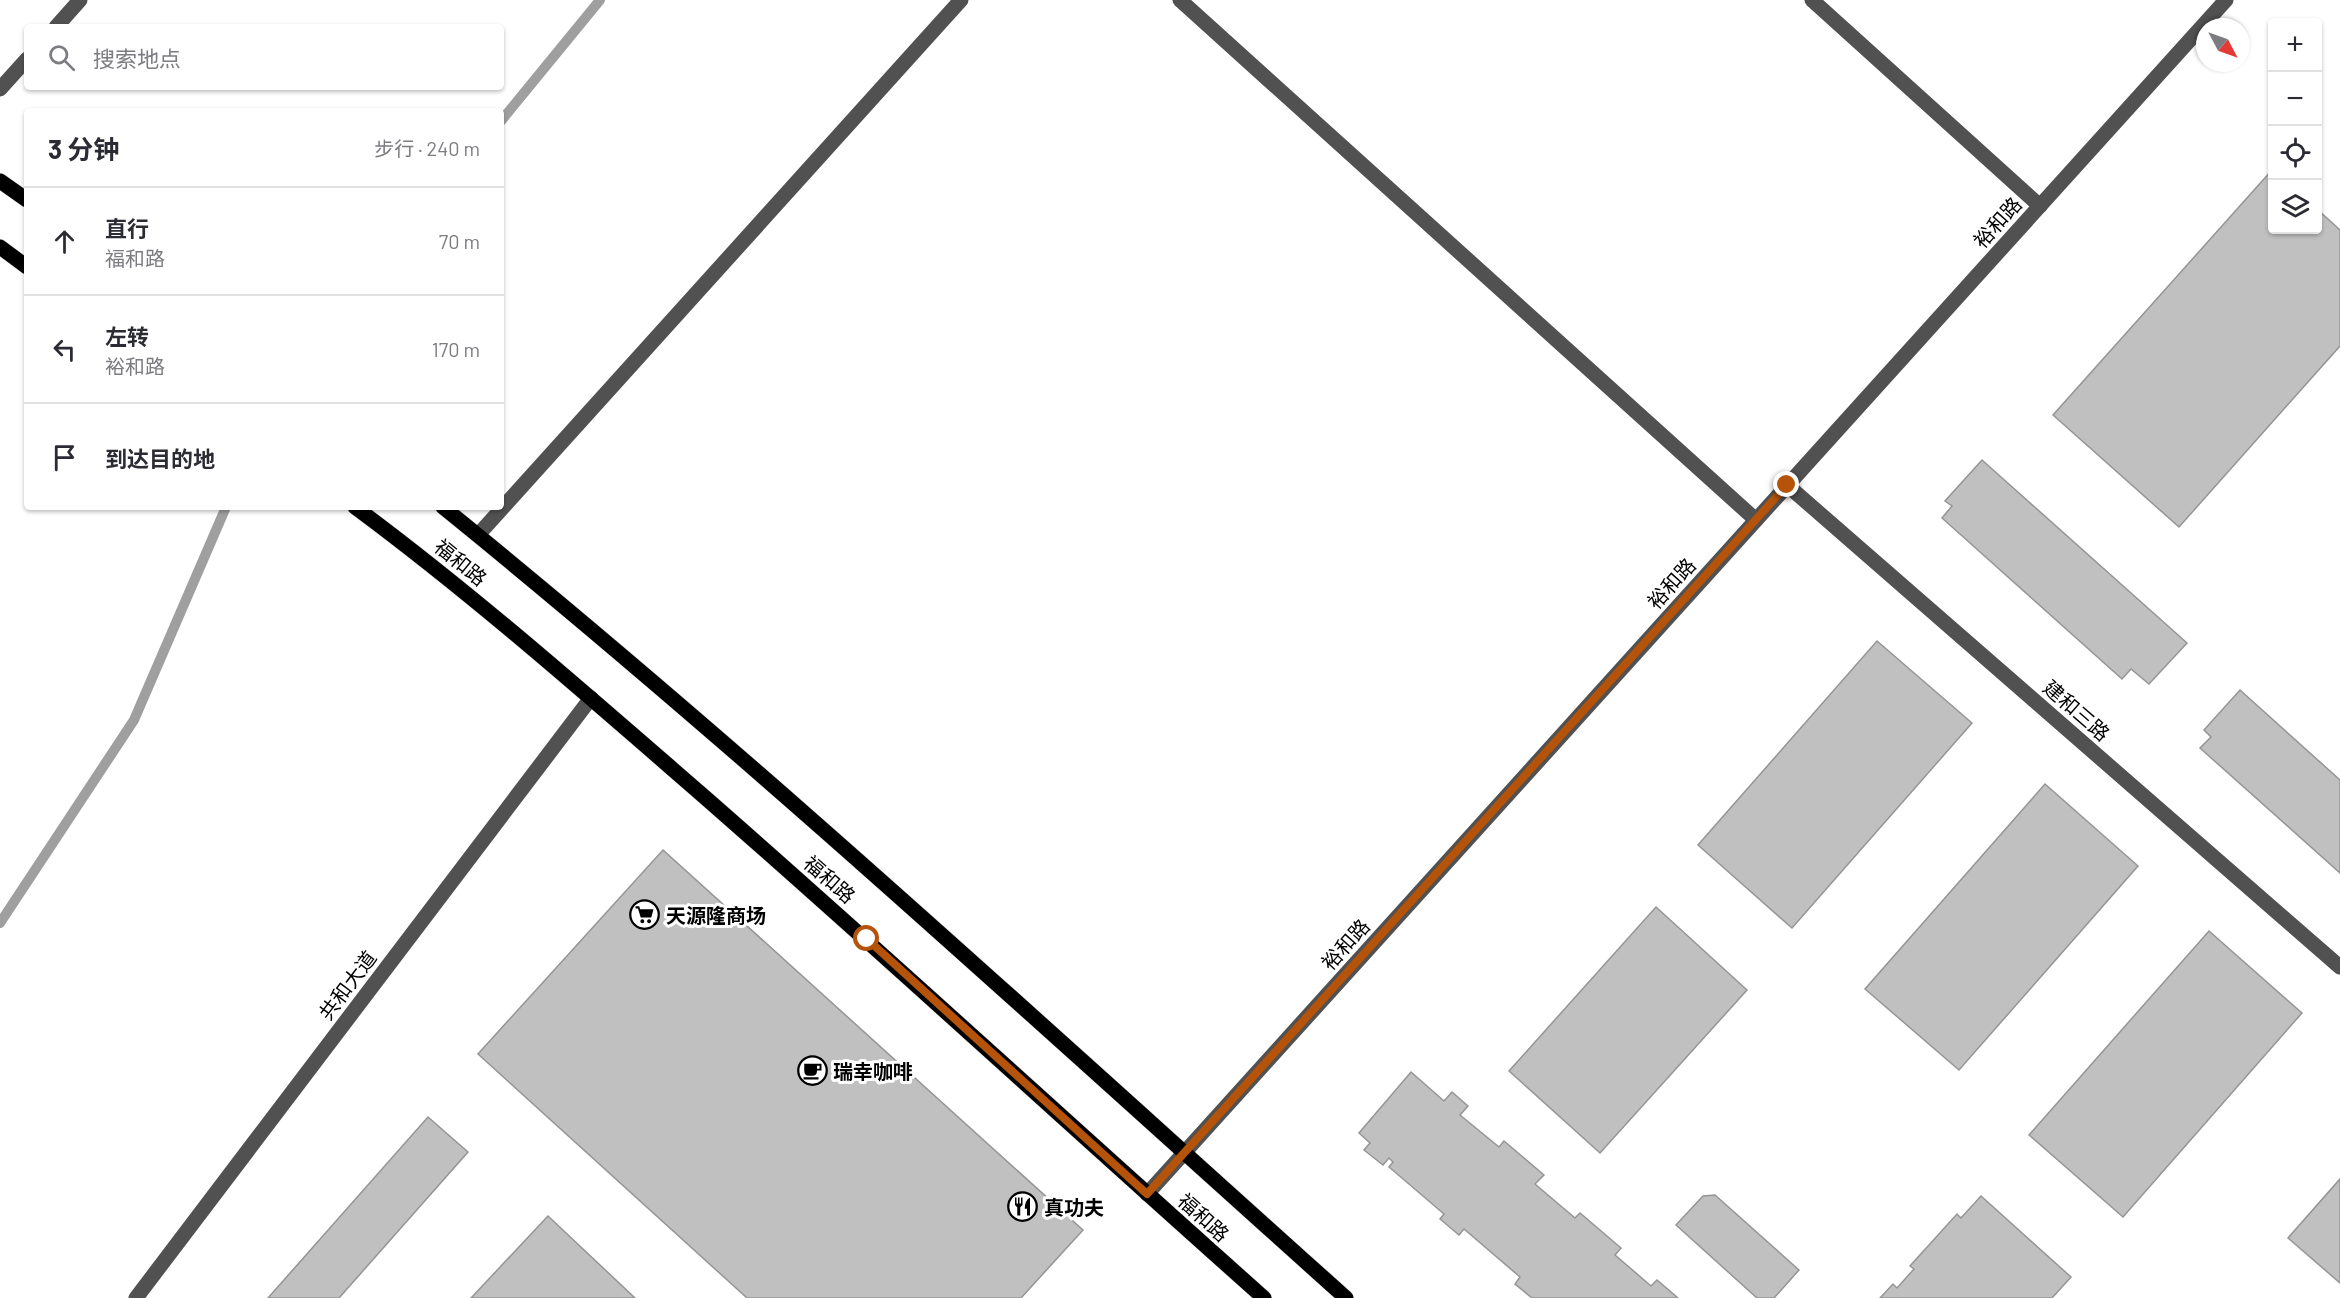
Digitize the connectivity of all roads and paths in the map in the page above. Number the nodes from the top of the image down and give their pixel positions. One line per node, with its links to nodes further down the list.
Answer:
1 (80, 0): 6 (street)
2 (961, 0): 15 (street)
3 (1180, 0): 19 (street)
4 (1812, 0): 11 (street)
5 (2226, 0): 11 (street, 裕和路)
6 (59, 24)
7 (24, 62): 8 (street)
8 (0, 89)
9 (0, 181): 10 (main road)
10 (24, 198)
11 (2040, 206): 14 (street, 裕和路)
12 (0, 247): 13 (main road)
13 (24, 265)
14 (1787, 485): 19 (street, 裕和路); 22 (street, 建和三路)
15 (504, 506)
16 (359, 510): 21 (main road, 福和路)
17 (447, 510): 20 (main road, 福和路)
18 (501, 510): 20 (street)
19 (1756, 520): 23 (street, 裕和路)
20 (478, 535): 23 (main road, 福和路)
21 (591, 698): 24 (main road, 福和路); 25 (street, 共和大道)
22 (2340, 967)
23 (1184, 1153): 24 (street, 裕和路); 27 (main road, 福和路)
24 (1147, 1194): 26 (main road, 福和路)
25 (136, 1298)
26 (1264, 1298)
27 (1346, 1298)

